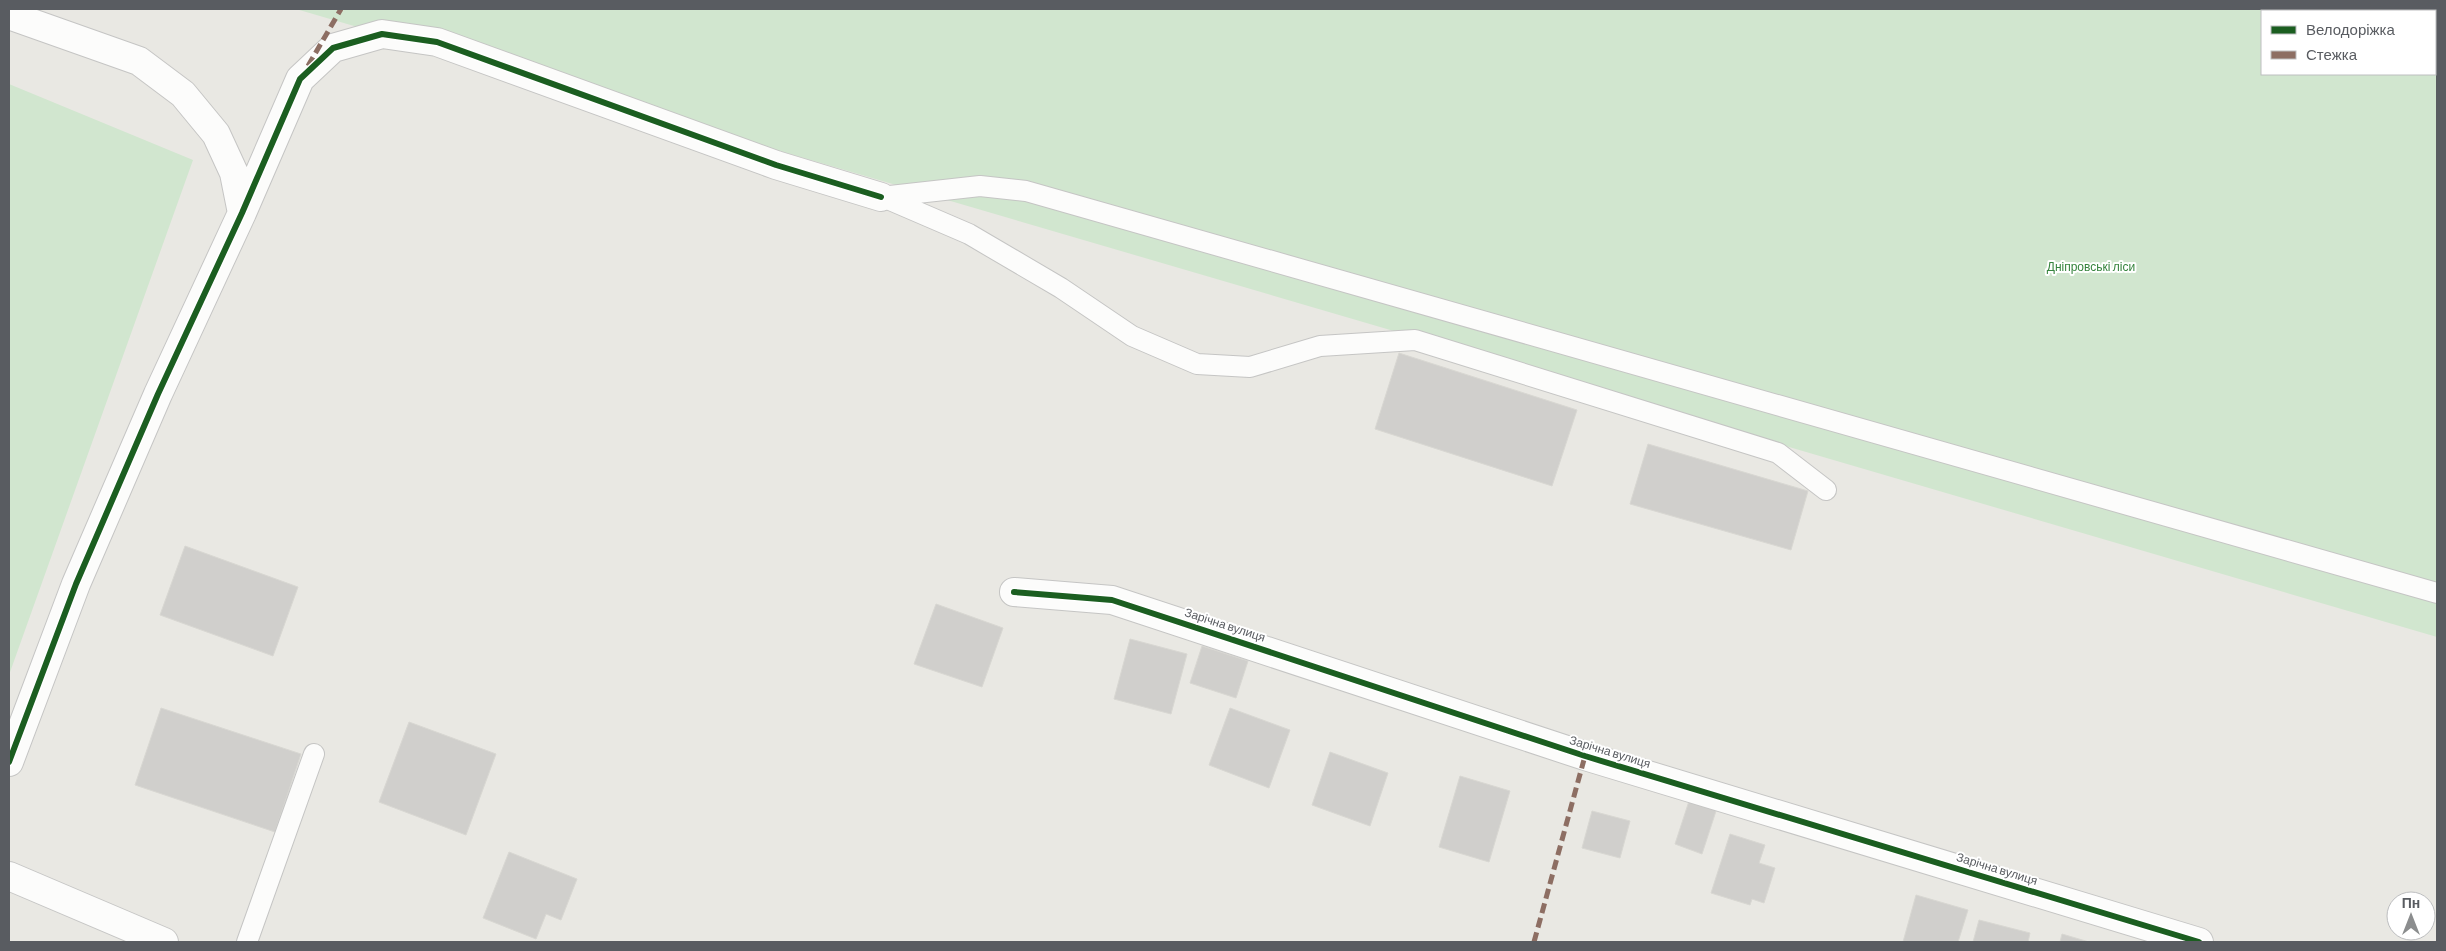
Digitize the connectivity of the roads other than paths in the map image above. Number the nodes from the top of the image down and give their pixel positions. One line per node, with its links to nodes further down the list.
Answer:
1 (9, 15): 3 (street)
2 (881, 197): 3 (street); 4 (lane); 6 (lane)
3 (242, 213): 8 (street)
4 (1826, 490)
5 (1014, 592): 12 (street, Зарічна вулиця)
6 (2437, 593)
7 (314, 754): 11 (lane)
8 (9, 762)
9 (11, 883): 10 (street)
10 (164, 942)
11 (247, 942)
12 (2199, 942)

